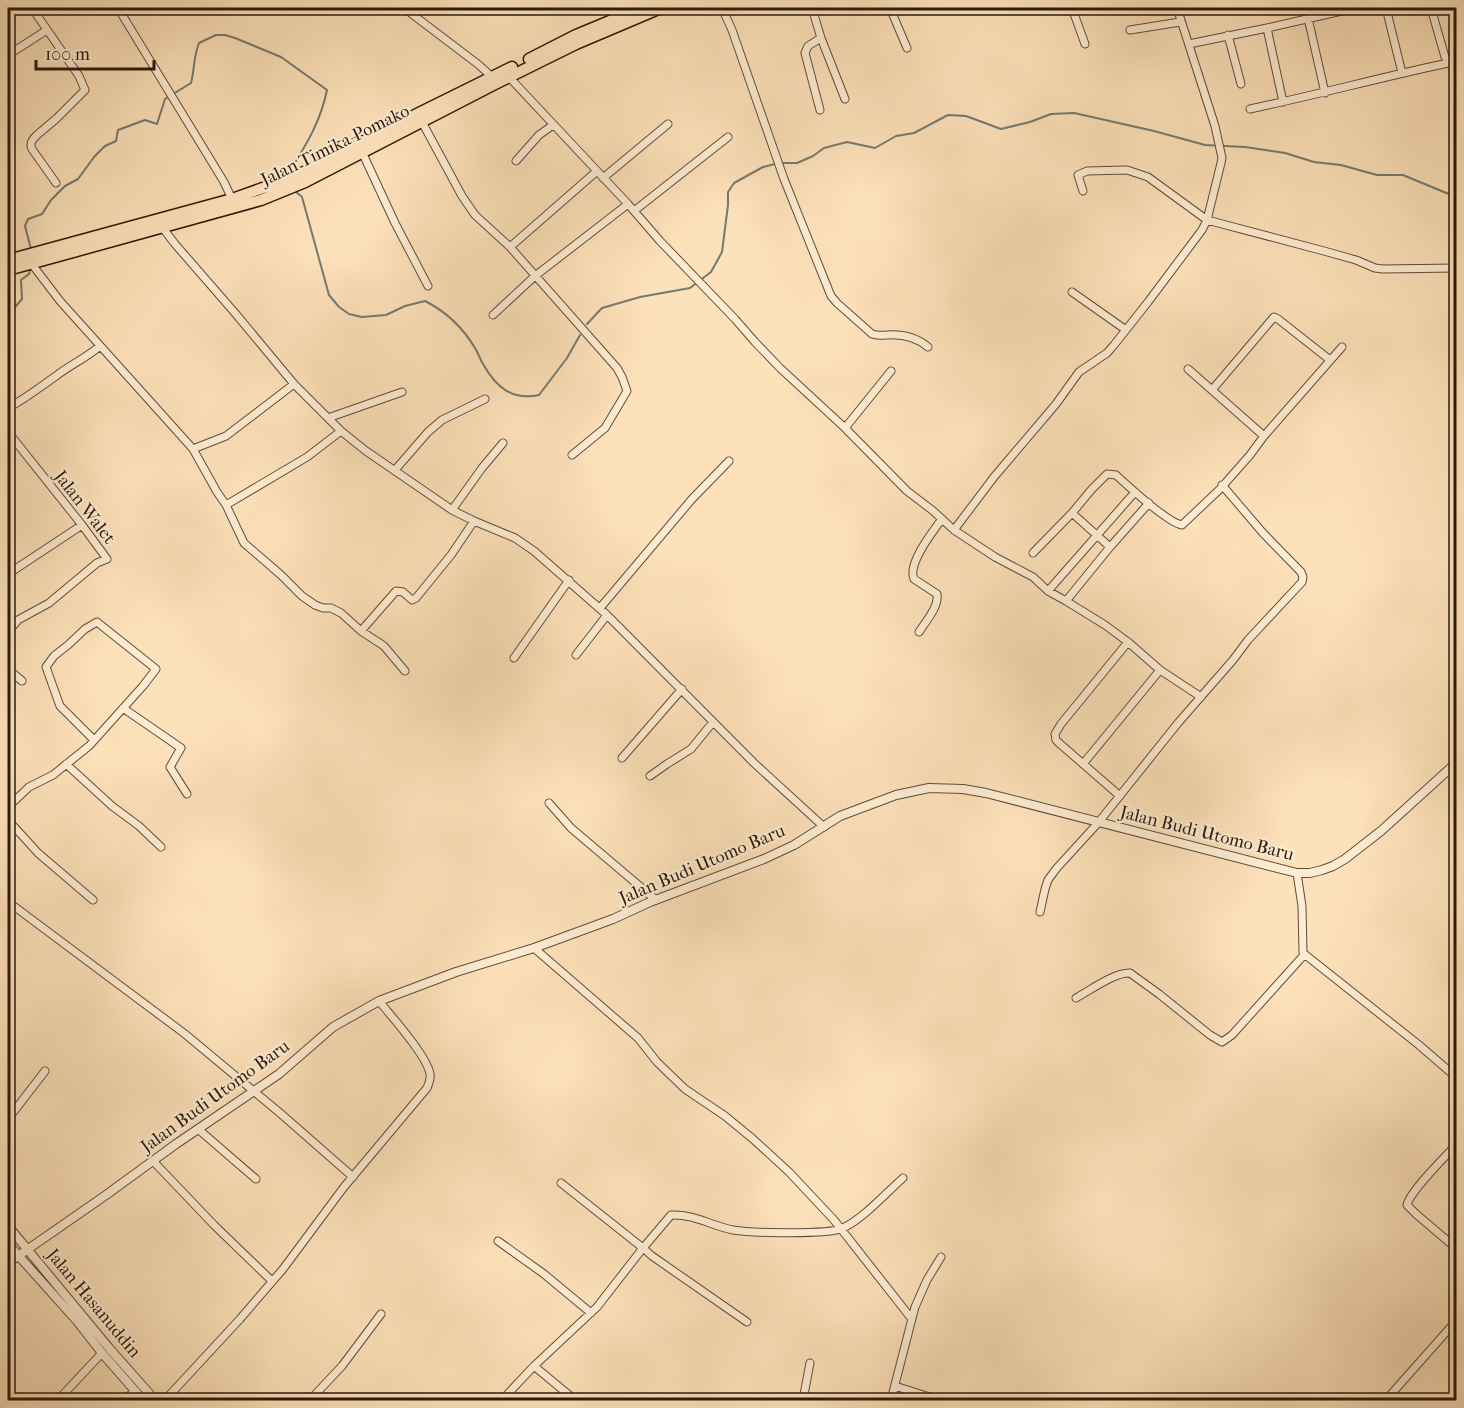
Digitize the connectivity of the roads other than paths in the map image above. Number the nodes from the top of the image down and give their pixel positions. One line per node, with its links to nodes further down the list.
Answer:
1 (32, 8): 17 (street)
2 (118, 8): 46 (street)
3 (405, 8): 27 (street)
4 (641, 8): 27 (highway, Jalan Timika-Pomako)
5 (661, 8): 28 (highway, Jalan Timika-Pomako)
6 (722, 8): 64 (street)
7 (812, 8): 20 (street)
8 (890, 8): 23 (street)
9 (1072, 8): 21 (street)
10 (1177, 8): 15 (street)
11 (1355, 8): 14 (street)
12 (1386, 8): 26 (street)
13 (1431, 8): 25 (street)
14 (1308, 18): 16 (street); 30 (street)
15 (1180, 22): 18 (street); 22 (street)
16 (1268, 28): 19 (street); 32 (street)
17 (47, 30): 24 (street); 44 (street)
18 (1130, 30)
19 (1228, 35): 22 (street); 29 (street)
20 (821, 38): 31 (street); 34 (street)
21 (1085, 44)
22 (1188, 44): 49 (street)
23 (907, 48)
24 (8, 55)
25 (1453, 66): 26 (street); 39 (street)
26 (1402, 73): 30 (street)
27 (492, 77): 46 (highway, Jalan Timika-Pomako)
28 (509, 77): 35 (highway, Jalan Timika-Pomako); 37 (street)
29 (1241, 84)
30 (1325, 93): 32 (street)
31 (845, 99)
32 (1283, 102): 33 (street)
33 (1250, 109)
34 (820, 110)
35 (422, 122): 40 (highway, Jalan Timika-Pomako); 51 (street)
36 (668, 124): 43 (street)
37 (553, 125): 41 (street); 42 (street)
38 (728, 136): 48 (street)
39 (1456, 148)
40 (362, 152): 50 (highway, Jalan Timika-Pomako); 58 (street)
41 (516, 161)
42 (597, 171): 43 (street); 51 (street)
43 (603, 178): 47 (street)
44 (56, 183)
45 (1083, 191): 49 (street)
46 (231, 200): 52 (highway, Jalan Timika-Pomako)
47 (628, 204): 48 (street); 57 (street)
48 (634, 211): 74 (street)
49 (1207, 220): 55 (street); 61 (street)
50 (162, 227): 52 (highway, Jalan Timika-Pomako); 68 (street)
51 (510, 247): 57 (street)
52 (66, 249): 53 (highway, Jalan Timika-Pomako); 54 (highway, Jalan Timika-Pomako)
53 (8, 260)
54 (31, 263): 56 (highway, Jalan Timika-Pomako); 62 (street)
55 (1456, 268)
56 (8, 270)
57 (535, 276): 60 (street); 80 (street)
58 (428, 286)
59 (1072, 292): 61 (street)
60 (493, 315)
61 (1126, 330): 92 (street)
62 (99, 346): 72 (street); 79 (street)
63 (1342, 346): 65 (street)
64 (928, 347)
65 (1330, 360): 69 (street); 77 (street)
66 (1188, 369): 69 (street)
67 (891, 371): 74 (street)
68 (294, 384): 73 (street); 79 (street)
69 (1212, 390): 77 (street)
70 (402, 392): 73 (street)
71 (485, 399): 82 (street)
72 (8, 408)
73 (328, 418): 75 (street)
74 (845, 428): 89 (street)
75 (341, 431): 82 (street); 86 (street)
76 (8, 432): 91 (street, Jalan Walet)
77 (1264, 436): 83 (street)
78 (503, 443): 87 (street)
79 (193, 449): 86 (street)
80 (572, 455)
81 (729, 461): 100 (street)
82 (395, 470): 87 (street)
83 (1222, 485): 85 (street); 113 (street)
84 (1135, 492): 85 (street); 88 (street); 93 (street)
85 (1149, 503): 94 (street)
86 (226, 505): 102 (street)
87 (452, 510): 90 (street)
88 (1072, 513): 93 (street); 95 (street)
89 (942, 519): 92 (street); 104 (street)
90 (474, 521): 97 (street); 102 (street)
91 (82, 525): 96 (street); 103 (street, Jalan Walet)
92 (954, 530): 98 (street)
93 (1097, 536): 94 (street); 98 (street)
94 (1110, 547): 99 (street)
95 (1033, 553)
96 (8, 574)
97 (569, 580): 100 (street); 107 (street)
98 (1048, 591): 99 (street)
99 (1066, 601): 105 (street)
100 (600, 608): 101 (street)
101 (607, 615): 106 (street); 112 (street)
102 (361, 631): 110 (street)
103 (8, 632)
104 (919, 632)
105 (1128, 642): 109 (street); 120 (street)
106 (576, 655)
107 (514, 658)
108 (8, 669): 111 (street)
109 (1160, 670): 113 (street); 120 (street)
110 (405, 671)
111 (22, 681)
112 (682, 689): 115 (street); 117 (street)
113 (1201, 697): 123 (street)
114 (123, 708): 116 (street); 116 (street); 122 (street)
115 (713, 722): 121 (street); 128 (street)
116 (94, 740): 119 (street)
117 (622, 758)
118 (1456, 762): 130 (street, Jalan Budi Utomo Baru)
119 (66, 764): 125 (street); 129 (street)
120 (1083, 764): 123 (street)
121 (651, 776)
122 (186, 794)
123 (1120, 796): 127 (street)
124 (549, 803): 132 (street)
125 (8, 807)
126 (8, 820): 131 (street)
127 (1098, 823): 128 (street, Jalan Budi Utomo Baru); 130 (street, Jalan Budi Utomo Baru); 134 (street)
128 (824, 827): 132 (street, Jalan Budi Utomo Baru)
129 (160, 847)
130 (1297, 873): 136 (street)
131 (93, 900)
132 (656, 900): 135 (street, Jalan Budi Utomo Baru)
133 (11, 904): 141 (street)
134 (1040, 912)
135 (534, 948): 138 (street, Jalan Budi Utomo Baru); 151 (street)
136 (1304, 955): 137 (street); 140 (street)
137 (1076, 998)
138 (379, 1001): 141 (street, Jalan Budi Utomo Baru); 146 (street)
139 (45, 1071): 142 (street)
140 (1456, 1077)
141 (254, 1090): 143 (street, Jalan Budi Utomo Baru); 146 (street)
142 (8, 1119)
143 (198, 1129): 145 (street, Jalan Budi Utomo Baru); 148 (street)
144 (1456, 1145): 155 (street)
145 (153, 1161): 156 (street, Jalan Budi Utomo Baru); 160 (street)
146 (353, 1177): 160 (street)
147 (903, 1178): 151 (street)
148 (256, 1179)
149 (561, 1183): 154 (street)
150 (8, 1226): 156 (street, Jalan Hasanuddin)
151 (840, 1229): 154 (street); 163 (street)
152 (498, 1241): 161 (street)
153 (8, 1244): 157 (street, Jalan Hasanuddin)
154 (643, 1248): 161 (street); 165 (street)
155 (1456, 1248)
156 (28, 1250): 157 (street, Jalan Budi Utomo Baru); 169 (street, Jalan Hasanuddin)
157 (18, 1256): 159 (street, Jalan Budi Utomo Baru); 166 (street, Jalan Hasanuddin)
158 (941, 1257): 163 (street)
159 (8, 1263)
160 (272, 1281): 176 (street)
161 (591, 1312): 168 (street)
162 (381, 1314): 177 (street)
163 (911, 1318): 170 (street)
164 (1456, 1321): 183 (street)
165 (747, 1322)
166 (102, 1353): 169 (street, Jalan Hasanuddin); 172 (street)
167 (810, 1363): 180 (street)
168 (534, 1366): 178 (street); 179 (street)
169 (125, 1374): 171 (street, Jalan Hasanuddin); 175 (street, Jalan Hasanuddin)
170 (895, 1386): 181 (street); 182 (street)
171 (135, 1390): 173 (street); 174 (street, Jalan Hasanuddin)
172 (58, 1401)
173 (124, 1401)
174 (144, 1401)
175 (155, 1401)
176 (165, 1401)
177 (310, 1401)
178 (502, 1401)
179 (575, 1401)
180 (802, 1401)
181 (891, 1401)
182 (939, 1401)
183 (1386, 1401)

